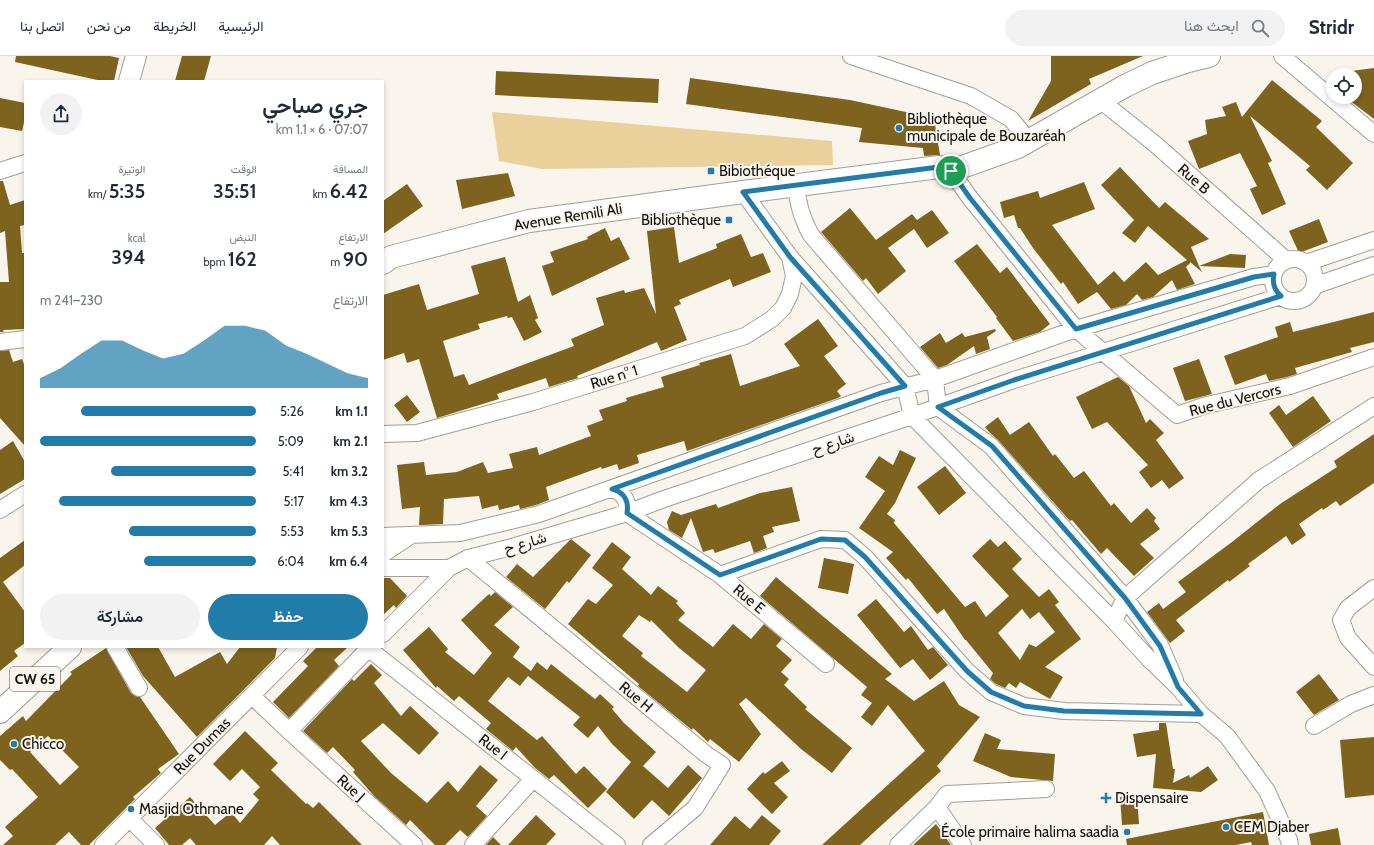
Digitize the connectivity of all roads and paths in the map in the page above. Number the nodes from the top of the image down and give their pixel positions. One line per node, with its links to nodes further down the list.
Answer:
1 (136, 56): 5 (street)
2 (851, 56): 8 (street)
3 (1209, 56): 6 (main road, Avenue Remili Ali)
4 (1282, 56): 7 (street)
5 (129, 80)
6 (1100, 100): 8 (main road, Avenue Remili Ali); 16 (street, Rue B)
7 (1374, 134)
8 (1029, 141): 11 (main road, Avenue Remili Ali)
9 (24, 163): 10 (street)
10 (0, 171)
11 (951, 171): 12 (main road, Avenue Remili Ali); 23 (street, Rue du Vercors)
12 (796, 185): 13 (main road, Avenue Remili Ali); 28 (street)
13 (743, 192): 15 (street); 17 (main road, Avenue Remili Ali)
14 (1374, 240): 18 (street)
15 (790, 257): 29 (street); 33 (street, Rue n° 1)
16 (1286, 260): 18 (street); 20 (street)
17 (384, 262)
18 (1306, 263): 21 (street)
19 (1374, 265): 21 (street)
20 (1274, 274): 22 (street); 23 (street)
21 (1314, 286): 22 (street)
22 (1281, 296): 26 (street, شارع ح)
23 (1076, 329): 26 (street, Rue du Vercors); 28 (street)
24 (24, 339): 25 (street)
25 (0, 342)
26 (1103, 352): 27 (street, Rue du Vercors); 31 (street, شارع ح)
27 (1374, 357)
28 (935, 378): 29 (street); 31 (street)
29 (905, 386): 32 (street); 34 (street)
30 (1374, 406): 48 (street)
31 (938, 407): 32 (street, شارع ح); 48 (street)
32 (912, 416): 37 (street, شارع ح); 49 (street)
33 (384, 434)
34 (653, 474): 35 (street); 37 (street)
35 (612, 489): 39 (street); 40 (street)
36 (24, 495): 38 (street)
37 (664, 499): 39 (street, شارع ح)
38 (0, 510)
39 (627, 513): 43 (street, شارع ح); 46 (street, Rue E)
40 (412, 535): 41 (street); 42 (street)
41 (384, 536)
42 (384, 553)
43 (468, 558): 45 (street, شارع ح); 74 (street, Rue H)
44 (384, 568): 45 (street, شارع ح)
45 (449, 568): 50 (street)
46 (720, 575): 55 (street, Rue E); 62 (street)
47 (1374, 588): 56 (street)
48 (1125, 598): 49 (street); 57 (street)
49 (1114, 621): 57 (street)
50 (384, 633)
51 (69, 648): 61 (main road, CW 65)
52 (116, 648): 58 (street)
53 (297, 648): 60 (street, Rue Dumas)
54 (370, 648): 64 (street); 65 (street, Rue I)
55 (826, 664)
56 (1374, 667)
57 (1178, 687): 62 (street)
58 (139, 688)
59 (1374, 695): 63 (street)
60 (252, 696): 64 (street, Rue J); 68 (street, Rue Dumas)
61 (0, 712)
62 (1201, 714): 77 (street)
63 (1314, 726)
64 (289, 731): 71 (street, Rue J)
65 (533, 779): 72 (street); 73 (street, Rue I)
66 (1046, 789): 67 (street)
67 (937, 807): 75 (street); 76 (street)
68 (130, 819): 69 (street, Rue Dumas); 70 (street)
69 (103, 845)
70 (156, 845)
71 (414, 845)
72 (473, 845)
73 (617, 845)
74 (651, 845)
75 (898, 845)
76 (963, 845)
77 (1290, 845)

